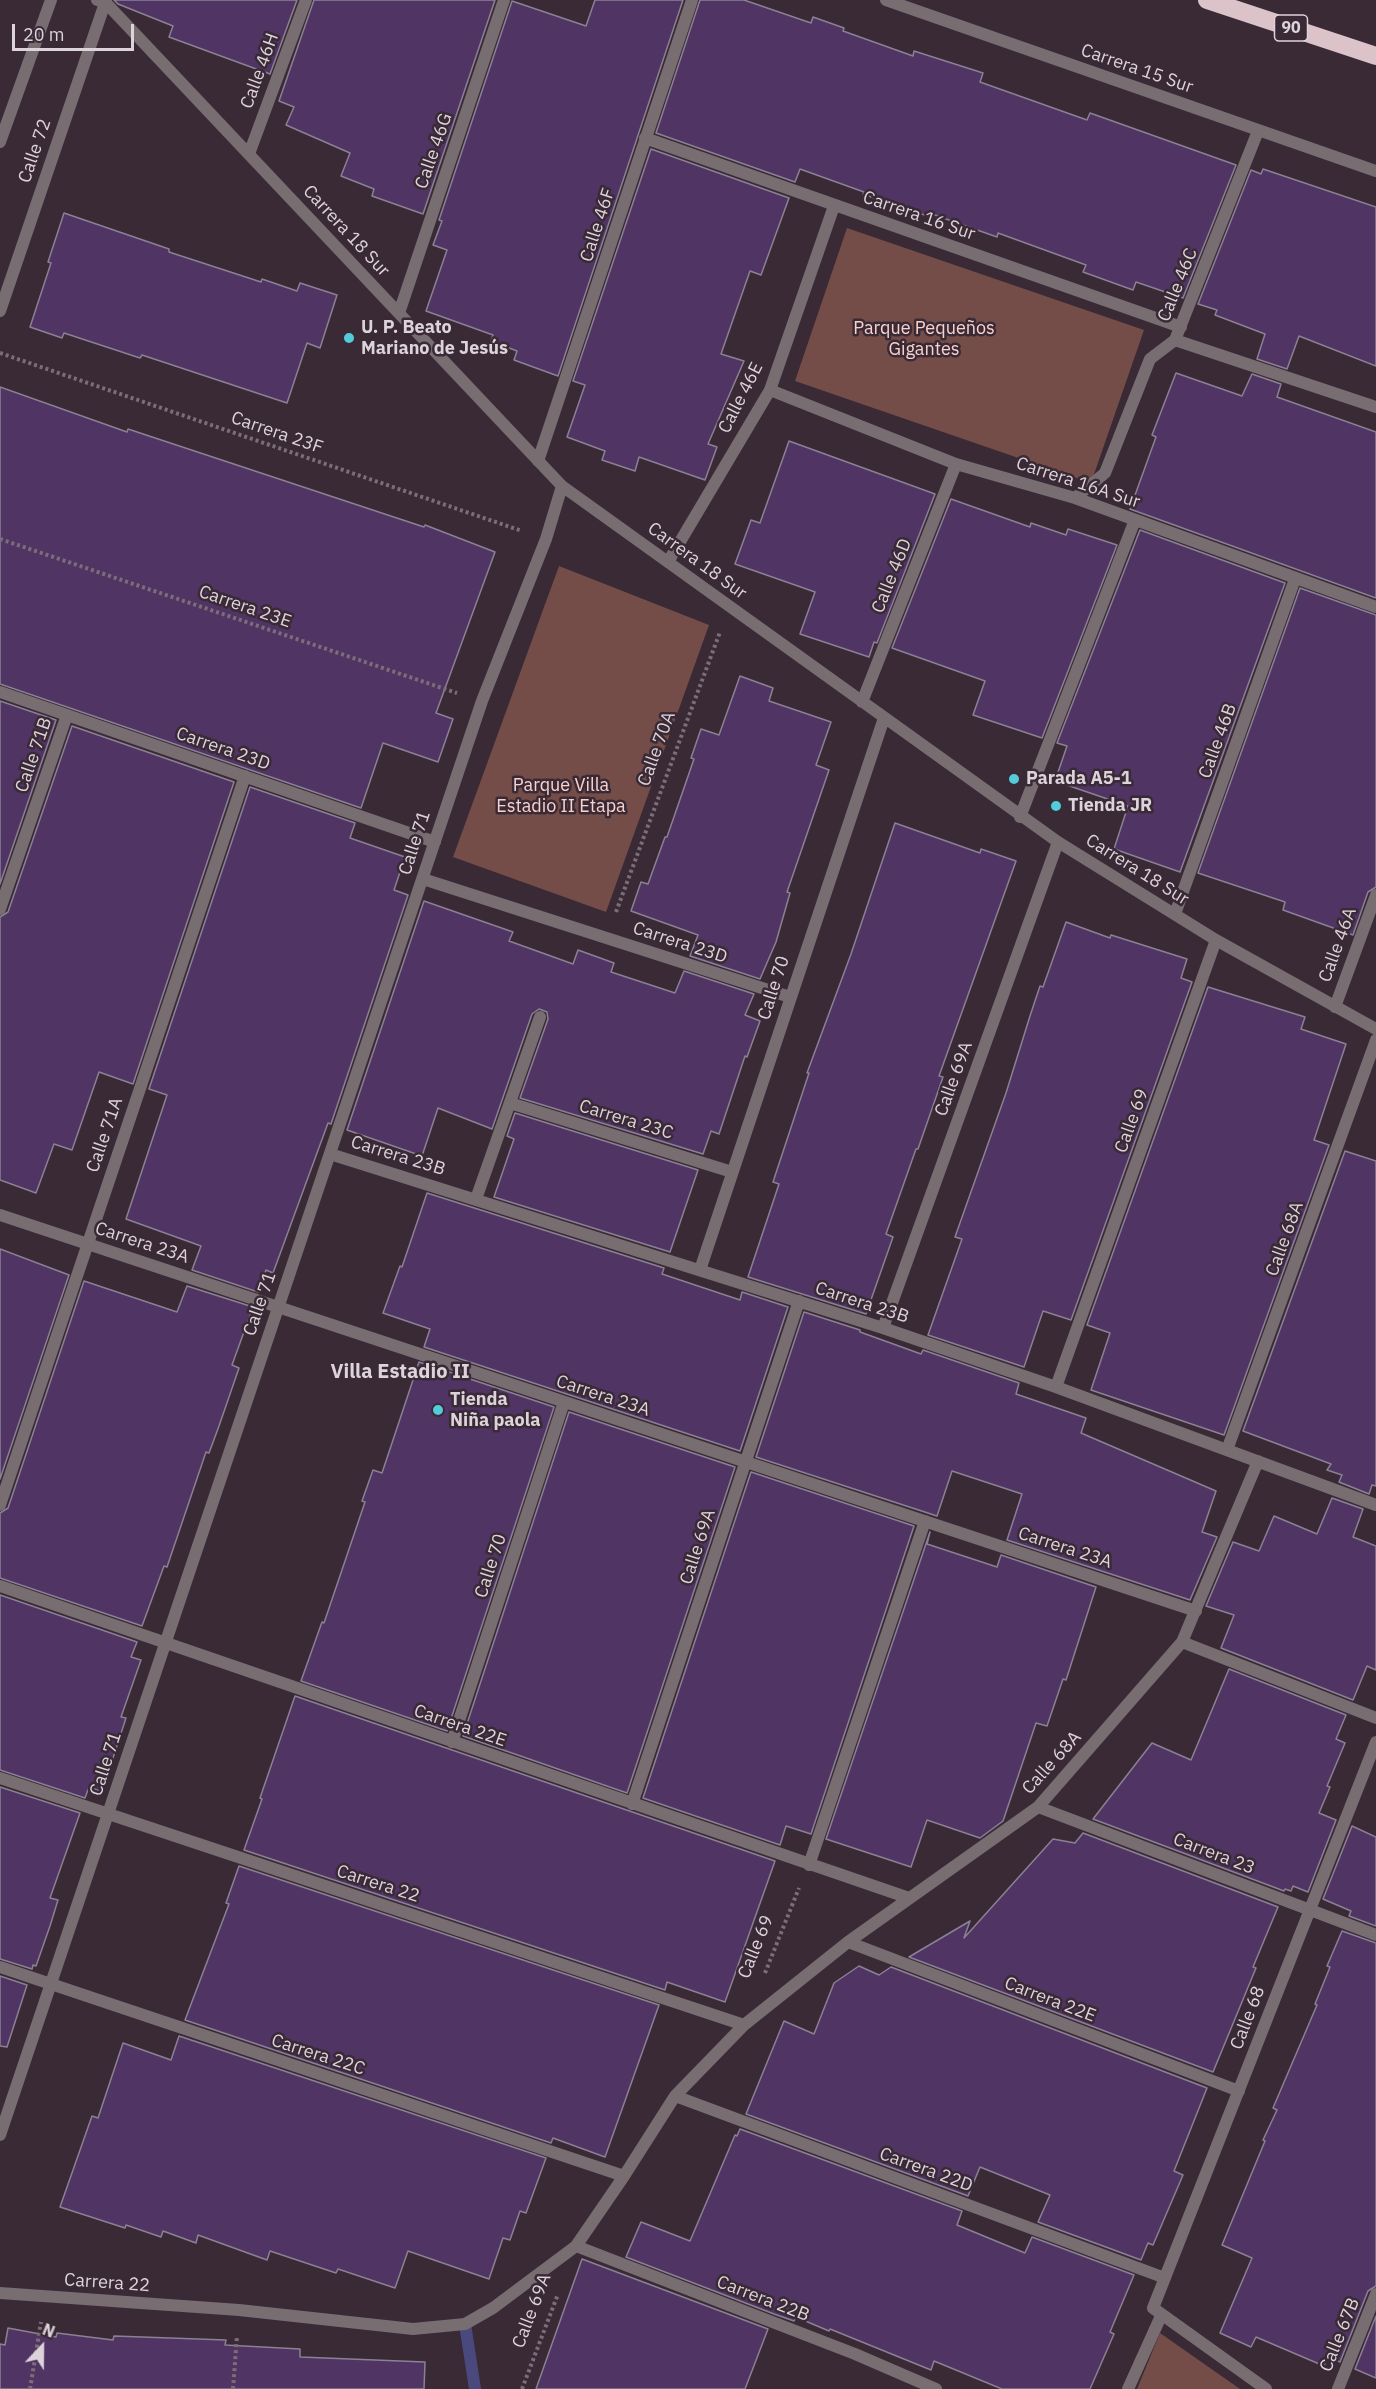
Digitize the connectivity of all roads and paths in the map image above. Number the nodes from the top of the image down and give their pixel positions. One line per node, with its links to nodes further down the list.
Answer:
1 (51, 0): 11 (street, Calle 72)
2 (306, 0): 12 (street, Calle 46H)
3 (504, 0): 16 (street, Calle 46G)
4 (692, 0): 10 (street, Calle 46F)
5 (886, 0): 9 (street, Carrera 15 Sur)
6 (1207, 0): 8 (highway, 90)
7 (102, 1): 12 (street, Carrera 18 Sur); 15 (street, Calle 72)
8 (1371, 51)
9 (1258, 131): 13 (street, Carrera 15 Sur); 17 (street, Calle 46C)
10 (645, 138): 14 (street, Carrera 16 Sur); 22 (street, Calle 46F)
11 (0, 142)
12 (249, 154): 16 (street, Carrera 18 Sur)
13 (1376, 171)
14 (834, 206): 17 (street, Carrera 16 Sur); 20 (street, Calle 46E)
15 (0, 311)
16 (399, 313): 22 (street, Carrera 18 Sur)
17 (1181, 327): 18 (street, Calle 46C)
18 (1175, 340): 21 (street); 25 (street, Calle 46C)
19 (0, 353): 28 (path, Carrera 23F)
20 (770, 390): 23 (street, Carrera 16A Sur); 29 (street, Calle 46E)
21 (1376, 407)
22 (538, 461): 24 (street, Carrera 18 Sur)
23 (956, 464): 25 (street, Carrera 16A Sur); 35 (street, Calle 46D)
24 (562, 486): 28 (street, Calle 71); 29 (street, Carrera 18 Sur)
25 (1075, 498): 26 (street, Carrera 16A Sur)
26 (1135, 520): 30 (street, Carrera 16A Sur); 39 (street)
27 (0, 539): 34 (path, Carrera 23E)
28 (546, 539): 34 (street, Calle 71)
29 (668, 562): 31 (street, Carrera 18 Sur)
30 (1295, 579): 32 (street, Carrera 16A Sur); 45 (street, Calle 46B)
31 (730, 607): 35 (street, Carrera 18 Sur); 46 (path, Calle 70A)
32 (1376, 608)
33 (0, 692): 36 (street, Carrera 23D)
34 (482, 701): 40 (street, Calle 71)
35 (862, 702): 37 (street, Carrera 18 Sur)
36 (67, 715): 38 (street, Carrera 23D); 44 (street, Calle 71B)
37 (884, 718): 39 (street, Carrera 18 Sur); 48 (street, Calle 70)
38 (245, 776): 40 (street, Carrera 23D); 58 (street, Calle 71A)
39 (1020, 816): 41 (street, Carrera 18 Sur)
40 (435, 842): 42 (street, Calle 71)
41 (1058, 842): 45 (street, Carrera 18 Sur); 62 (street, Calle 69A)
42 (423, 879): 46 (street, Carrera 23D); 54 (street, Calle 71)
43 (1376, 895): 49 (street, Calle 46A)
44 (0, 909)
45 (1175, 914): 47 (street, Carrera 18 Sur)
46 (606, 938): 48 (street, Carrera 23D)
47 (1216, 940): 49 (street, Carrera 18 Sur); 63 (street, Calle 69)
48 (790, 997): 55 (street, Calle 70)
49 (1335, 1007): 51 (street, Carrera 18 Sur)
50 (540, 1017): 53 (street)
51 (1376, 1029)
52 (1376, 1040): 65 (street, Calle 68A)
53 (510, 1103): 55 (street, Carrera 23C); 56 (street)
54 (330, 1154): 56 (street, Carrera 23B); 61 (street, Calle 71)
55 (732, 1172): 59 (street, Calle 70)
56 (476, 1199): 59 (street, Carrera 23B)
57 (0, 1215): 58 (street, Carrera 23A)
58 (88, 1244): 61 (street, Carrera 23A); 69 (street, Calle 71A)
59 (700, 1270): 60 (street, Carrera 23B)
60 (798, 1301): 62 (street, Carrera 23B); 67 (street, Calle 69A)
61 (278, 1307): 64 (street, Carrera 23A); 74 (street, Calle 71)
62 (883, 1328): 63 (street, Carrera 23B)
63 (1056, 1387): 65 (street, Carrera 23B)
64 (564, 1402): 67 (street, Carrera 23A); 76 (street, Calle 70)
65 (1227, 1450): 66 (street, Carrera 23B)
66 (1258, 1461): 68 (street, Carrera 23B); 72 (street, Calle 68A)
67 (745, 1462): 70 (street, Carrera 23A); 79 (street, Calle 69A)
68 (1376, 1505)
69 (0, 1506)
70 (925, 1521): 72 (street, Carrera 23A); 82 (street)
71 (0, 1586): 74 (street, Carrera 22E)
72 (1196, 1611): 73 (street, Calle 68A)
73 (1182, 1642): 75 (street); 80 (street, Calle 68A)
74 (165, 1643): 76 (street, Carrera 22E); 81 (street, Calle 71)
75 (1376, 1718)
76 (452, 1742): 79 (street, Carrera 22E)
77 (1376, 1742): 84 (street, Calle 68)
78 (0, 1778): 81 (street, Carrera 22)
79 (632, 1804): 82 (street, Carrera 22E)
80 (1038, 1807): 83 (street, Calle 68A); 84 (street, Carrera 23)
81 (108, 1814): 88 (street, Calle 71); 89 (street, Carrera 22)
82 (809, 1865): 83 (street, Carrera 22E); 89 (path, Calle 69)
83 (909, 1898): 86 (street, Calle 68A)
84 (1310, 1910): 85 (street, Carrera 23); 90 (street, Calle 68)
85 (1376, 1935)
86 (848, 1942): 89 (street, Calle 68A); 90 (street, Carrera 22E)
87 (0, 1967): 88 (street, Carrera 22C)
88 (51, 1984): 92 (street, Calle 71); 93 (street, Carrera 22C)
89 (744, 2025): 91 (street)
90 (1239, 2091): 95 (street, Calle 68)
91 (675, 2096): 93 (street); 95 (street, Carrera 22D)
92 (0, 2135)
93 (624, 2176): 94 (street)
94 (576, 2246): 98 (street, Carrera 22); 103 (path, Calle 69A); 104 (street, Carrera 22B)
95 (1165, 2278): 99 (street, Calle 68)
96 (0, 2293): 98 (street, Carrera 22)
97 (1376, 2294): 107 (street, Calle 67B)
98 (238, 2310): 102 (path)
99 (1157, 2312): 105 (street, Calle 68); 106 (street)
100 (38, 2342): 101 (path)
101 (30, 2389)
102 (233, 2389)
103 (522, 2389)
104 (936, 2389)
105 (1128, 2389)
106 (1266, 2389)
107 (1338, 2389)

